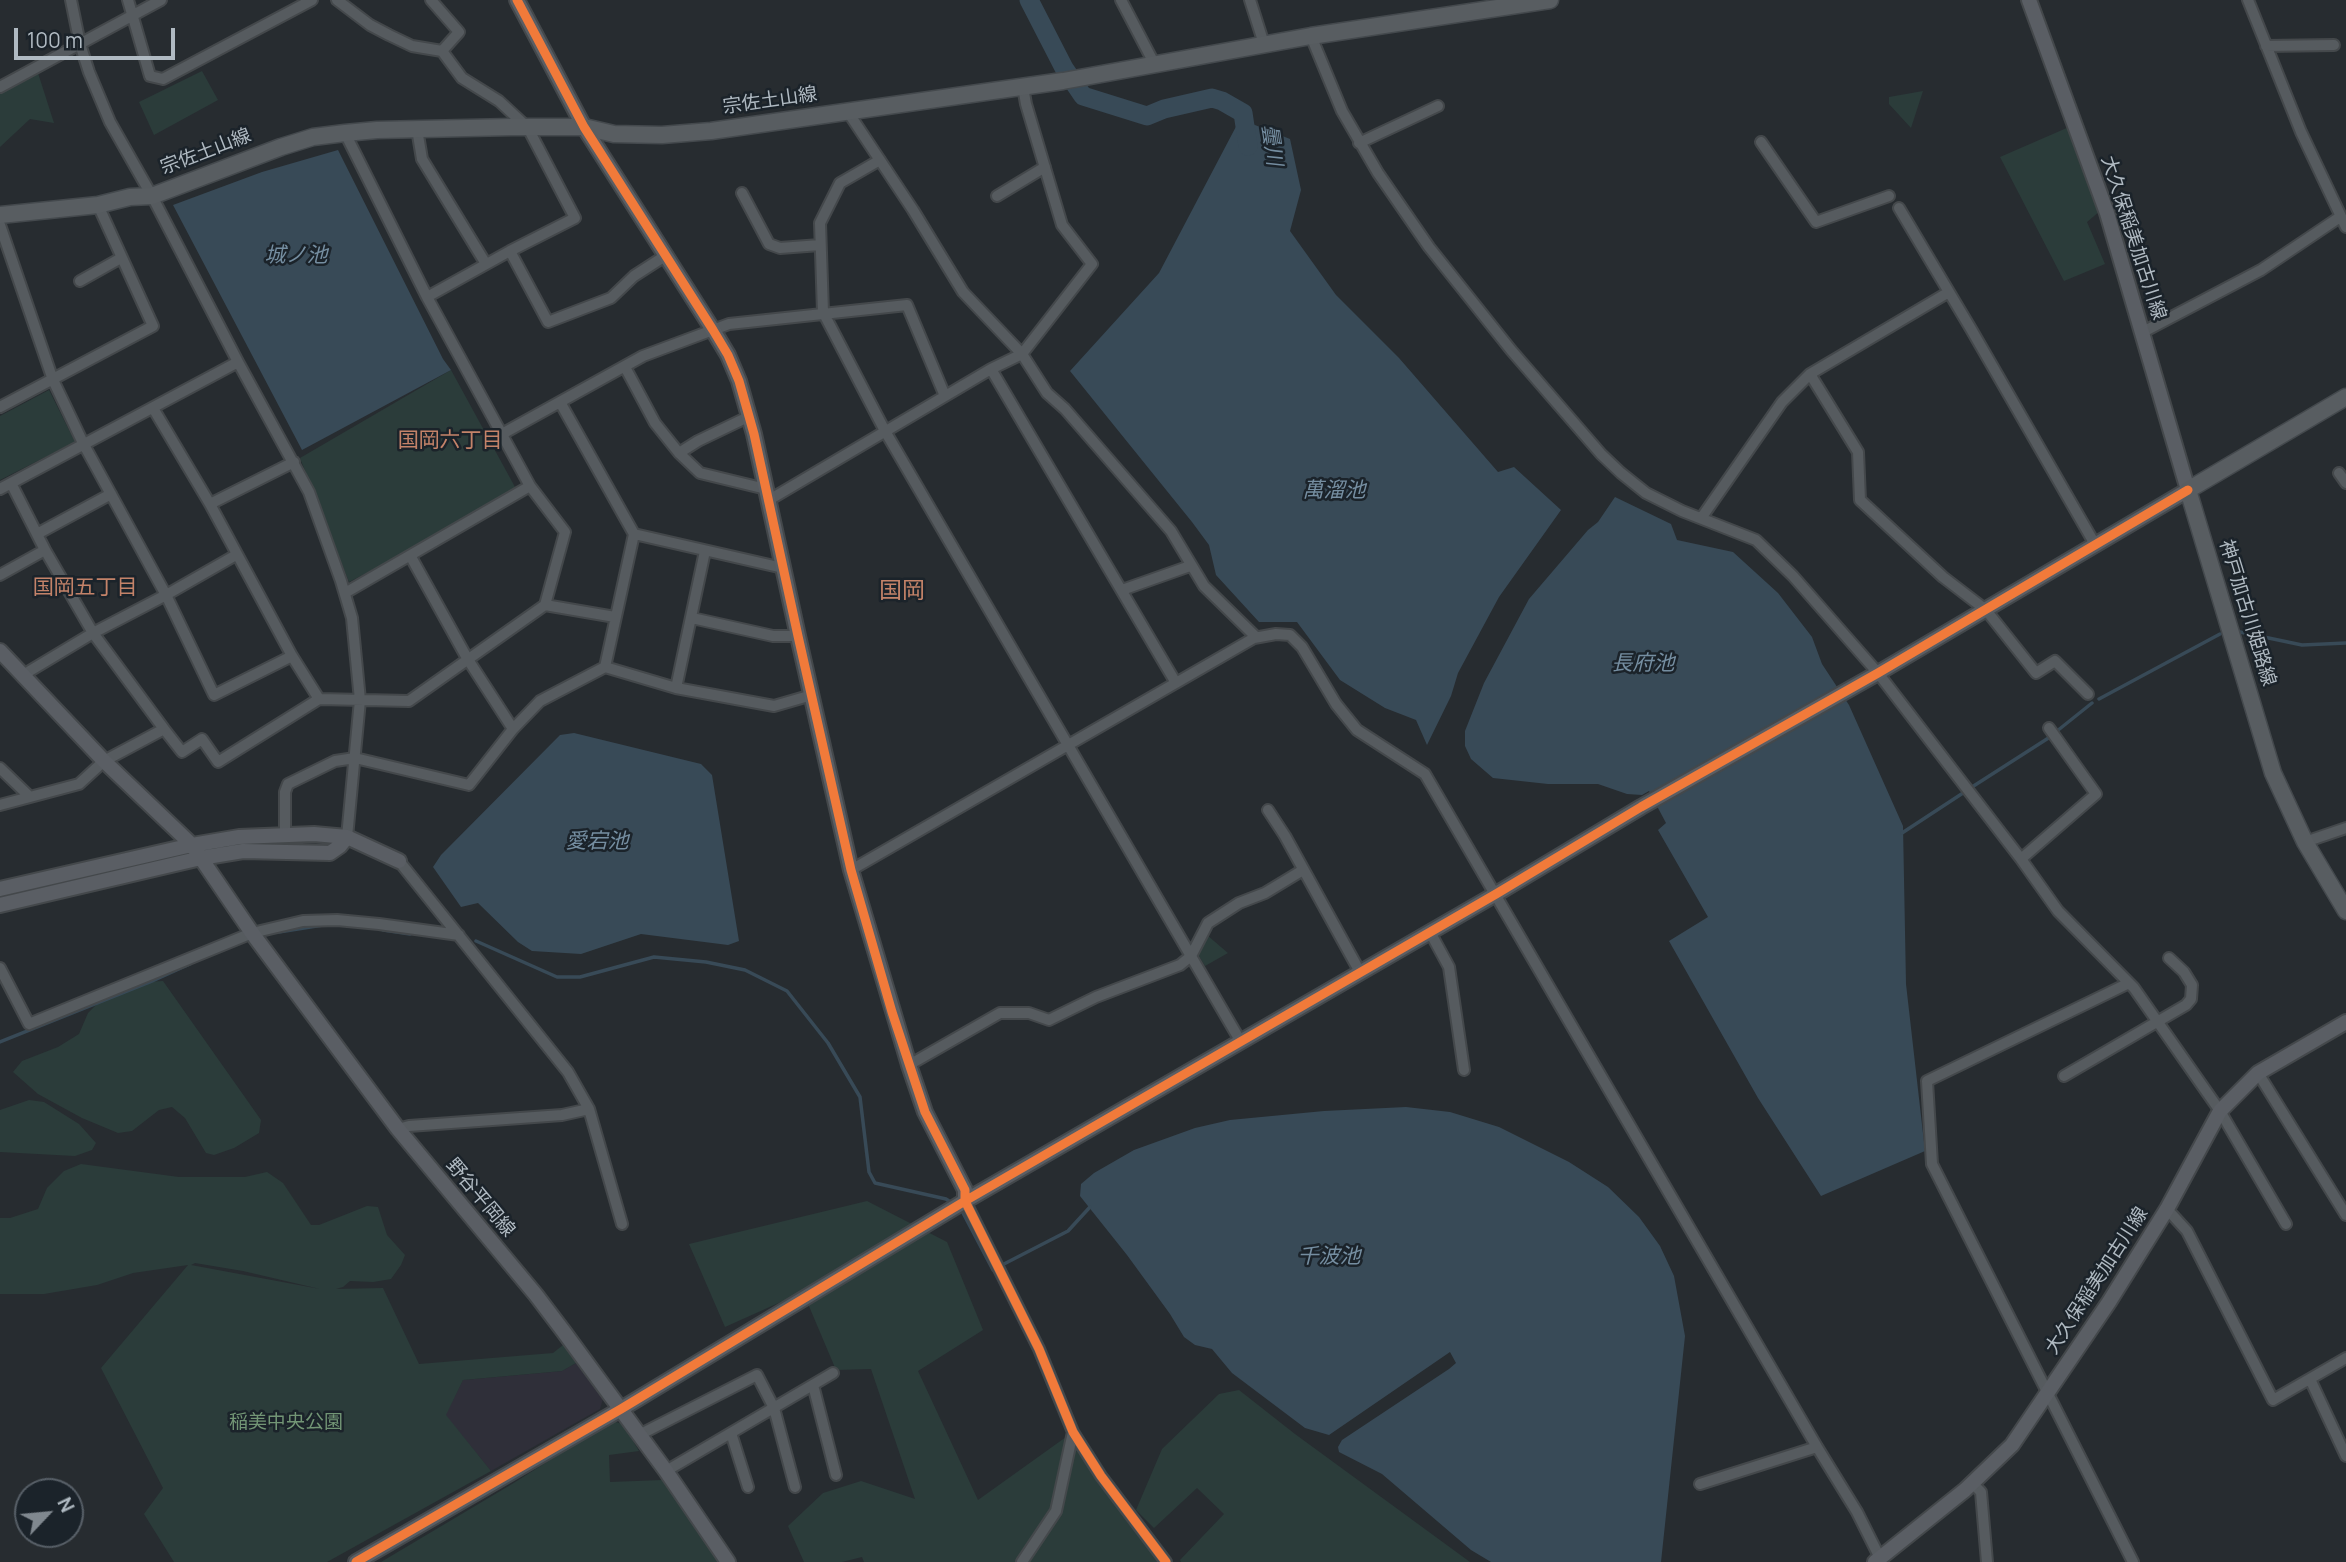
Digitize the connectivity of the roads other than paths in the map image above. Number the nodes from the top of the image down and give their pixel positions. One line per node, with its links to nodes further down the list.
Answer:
1 (71, 0): 15 (street)
2 (128, 0): 13 (street)
3 (162, 0): 13 (street)
4 (312, 0): 13 (street)
5 (337, 0): 19 (street)
6 (431, 0): 19 (street)
7 (517, 0): 25 (street)
8 (1121, 0): 20 (street)
9 (1250, 0): 16 (street)
10 (1550, 0): 14 (main road, 宗佐土山線)
11 (2029, 0): 53 (street, 大久保稲美加古川線)
12 (2248, 0): 18 (street)
13 (133, 15): 15 (street)
14 (1311, 36): 16 (main road, 宗佐土山線); 30 (street)
15 (80, 44): 21 (street); 34 (street)
16 (1264, 44): 20 (main road, 宗佐土山線)
17 (2334, 45): 18 (street)
18 (2266, 46): 40 (street)
19 (442, 51): 26 (street)
20 (1155, 65): 22 (main road, 宗佐土山線)
21 (0, 86)
22 (1023, 87): 24 (main road, 宗佐土山線); 32 (street)
23 (1438, 106): 30 (street)
24 (848, 112): 25 (main road, 宗佐土山線); 31 (street)
25 (584, 127): 26 (main road, 宗佐土山線); 45 (street)
26 (528, 128): 27 (main road, 宗佐土山線); 44 (street)
27 (417, 129): 28 (main road, 宗佐土山線); 47 (street)
28 (345, 133): 34 (main road, 宗佐土山線); 50 (street)
29 (1762, 142): 36 (street)
30 (1359, 143): 78 (street)
31 (880, 160): 43 (street); 54 (street)
32 (1045, 167): 35 (street); 54 (street)
33 (742, 193): 43 (street)
34 (152, 196): 37 (main road, 宗佐土山線); 55 (street)
35 (997, 196)
36 (1889, 196)
37 (98, 205): 39 (main road, 宗佐土山線); 46 (street)
38 (1899, 208): 49 (street)
39 (0, 215)
40 (2340, 217): 42 (street); 53 (street)
41 (0, 225): 59 (street)
42 (2346, 228)
43 (820, 245): 51 (street)
44 (510, 251): 45 (street); 47 (street)
45 (665, 257): 52 (street)
46 (121, 258): 48 (street); 59 (street)
47 (486, 264): 50 (street)
48 (80, 281)
49 (1949, 292): 58 (street); 81 (street)
50 (428, 297): 67 (street)
51 (823, 313): 52 (street); 60 (street); 66 (street)
52 (713, 330): 56 (street); 65 (street)
53 (2143, 332): 74 (street, 大久保稲美加古川線)
54 (1022, 354): 57 (street); 86 (street)
55 (238, 362): 64 (street); 70 (street)
56 (625, 367): 62 (street); 69 (street)
57 (991, 369): 60 (street); 89 (street)
58 (1810, 374): 78 (street); 93 (street)
59 (53, 380): 63 (street); 68 (street)
60 (944, 396): 66 (street)
61 (2346, 397): 74 (main road)
62 (560, 402): 67 (street); 80 (street)
63 (0, 407)
64 (153, 408): 68 (street); 77 (street)
65 (750, 416): 69 (street); 76 (street)
66 (885, 431): 76 (street); 114 (street)
67 (502, 435): 72 (street)
68 (83, 443): 71 (street); 75 (street)
69 (679, 453): 76 (street)
70 (294, 461): 77 (street); 90 (street)
71 (11, 483): 73 (street); 79 (street)
72 (530, 486): 85 (street); 92 (street)
73 (0, 489)
74 (2188, 490): 81 (street); 124 (main road, 神戸加古川姫路線)
75 (111, 494): 79 (street); 91 (street)
76 (767, 494): 87 (street)
77 (210, 504): 84 (street)
78 (1702, 517): 103 (street)
79 (37, 534): 82 (street)
80 (634, 534): 83 (street); 94 (street)
81 (2096, 546): 93 (street)
82 (46, 550): 88 (street); 96 (street)
83 (705, 551): 87 (street); 95 (street)
84 (236, 555): 91 (street); 100 (street)
85 (411, 557): 90 (street); 101 (street)
86 (1190, 566): 89 (street); 98 (street)
87 (783, 568): 97 (street)
88 (0, 575)
89 (1122, 590): 105 (street)
90 (345, 593): 110 (street)
91 (166, 595): 96 (street); 100 (street)
92 (545, 605): 94 (street); 101 (street)
93 (1986, 610): 103 (street); 107 (street)
94 (615, 617): 102 (street)
95 (692, 618): 97 (street); 106 (street)
96 (93, 633): 104 (street); 112 (street)
97 (797, 636): 108 (street)
98 (1256, 637): 105 (street); 132 (street)
99 (0, 651): 104 (street, 野谷平岡線)
100 (292, 656): 109 (street)
101 (467, 658): 110 (street); 113 (street)
102 (605, 667): 106 (street); 113 (street)
103 (1878, 673): 127 (street); 132 (street)
104 (23, 675): 116 (street, 野谷平岡線)
105 (1176, 683): 114 (street)
106 (676, 688): 108 (street)
107 (2088, 694)
108 (812, 695): 129 (street)
109 (319, 699): 110 (street); 112 (street)
110 (360, 700): 115 (street)
111 (2049, 728): 127 (street)
112 (164, 729): 116 (street)
113 (513, 729): 115 (street)
114 (1068, 746): 129 (street); 138 (street)
115 (355, 758): 122 (street); 123 (street)
116 (104, 761): 118 (street); 125 (street, 野谷平岡線)
117 (0, 768): 118 (street)
118 (29, 796): 119 (street)
119 (0, 805)
120 (1268, 810): 130 (street)
121 (2346, 828): 124 (street)
122 (285, 836): 123 (street); 125 (street)
123 (347, 837): 126 (street); 128 (street)
124 (2305, 842): 134 (main road, 神戸加古川姫路線)
125 (192, 845): 126 (street, 野谷平岡線); 131 (street)
126 (201, 858): 133 (street); 136 (street, 野谷平岡線)
127 (2021, 859): 142 (street)
128 (399, 861): 137 (street)
129 (851, 870): 146 (street)
130 (1303, 870): 138 (street); 141 (street)
131 (0, 889)
132 (1496, 894): 135 (street); 168 (street)
133 (0, 905)
134 (2346, 911)
135 (1430, 932): 141 (street); 147 (street)
136 (252, 933): 137 (street); 140 (street); 152 (street, 野谷平岡線)
137 (459, 935): 150 (street)
138 (1191, 956): 145 (street); 146 (street)
139 (2169, 958): 143 (street)
140 (0, 968)
141 (1360, 972): 145 (street)
142 (2129, 983): 143 (street); 162 (street)
143 (2159, 1022): 149 (street); 151 (street)
144 (2346, 1022): 148 (street, 大久保稲美加古川線)
145 (1241, 1042): 153 (street)
146 (909, 1065): 153 (street)
147 (1464, 1070)
148 (2258, 1073): 151 (street, 大久保稲美加古川線); 155 (street)
149 (2063, 1076)
150 (589, 1109): 152 (street); 156 (street)
151 (2220, 1111): 154 (street, 大久保稲美加古川線); 157 (street)
152 (397, 1129): 164 (street, 野谷平岡線)
153 (965, 1201): 164 (street); 165 (street)
154 (2166, 1209): 160 (street); 162 (street, 大久保稲美加古川線)
155 (2346, 1215)
156 (622, 1224)
157 (2287, 1224)
158 (2346, 1358): 160 (street)
159 (834, 1373): 161 (street)
160 (2310, 1380): 169 (street)
161 (813, 1385): 163 (street); 171 (street)
162 (2048, 1394): 172 (street, 大久保稲美加古川線); 182 (street)
163 (774, 1408): 166 (street); 167 (street); 175 (street)
164 (621, 1409): 167 (street, 野谷平岡線); 177 (street)
165 (1073, 1432): 179 (street); 180 (street)
166 (731, 1433): 170 (street); 174 (street)
167 (639, 1434): 170 (street, 野谷平岡線)
168 (1817, 1447): 173 (street); 176 (street)
169 (2346, 1456)
170 (666, 1471): 178 (street, 野谷平岡線)
171 (836, 1475)
172 (1972, 1483): 176 (street, 大久保稲美加古川線); 181 (street)
173 (1700, 1484)
174 (748, 1487)
175 (795, 1487)
176 (1877, 1560)
177 (356, 1562)
178 (728, 1562)
179 (1022, 1562)
180 (1166, 1562)
181 (1987, 1562)
182 (2133, 1562)

